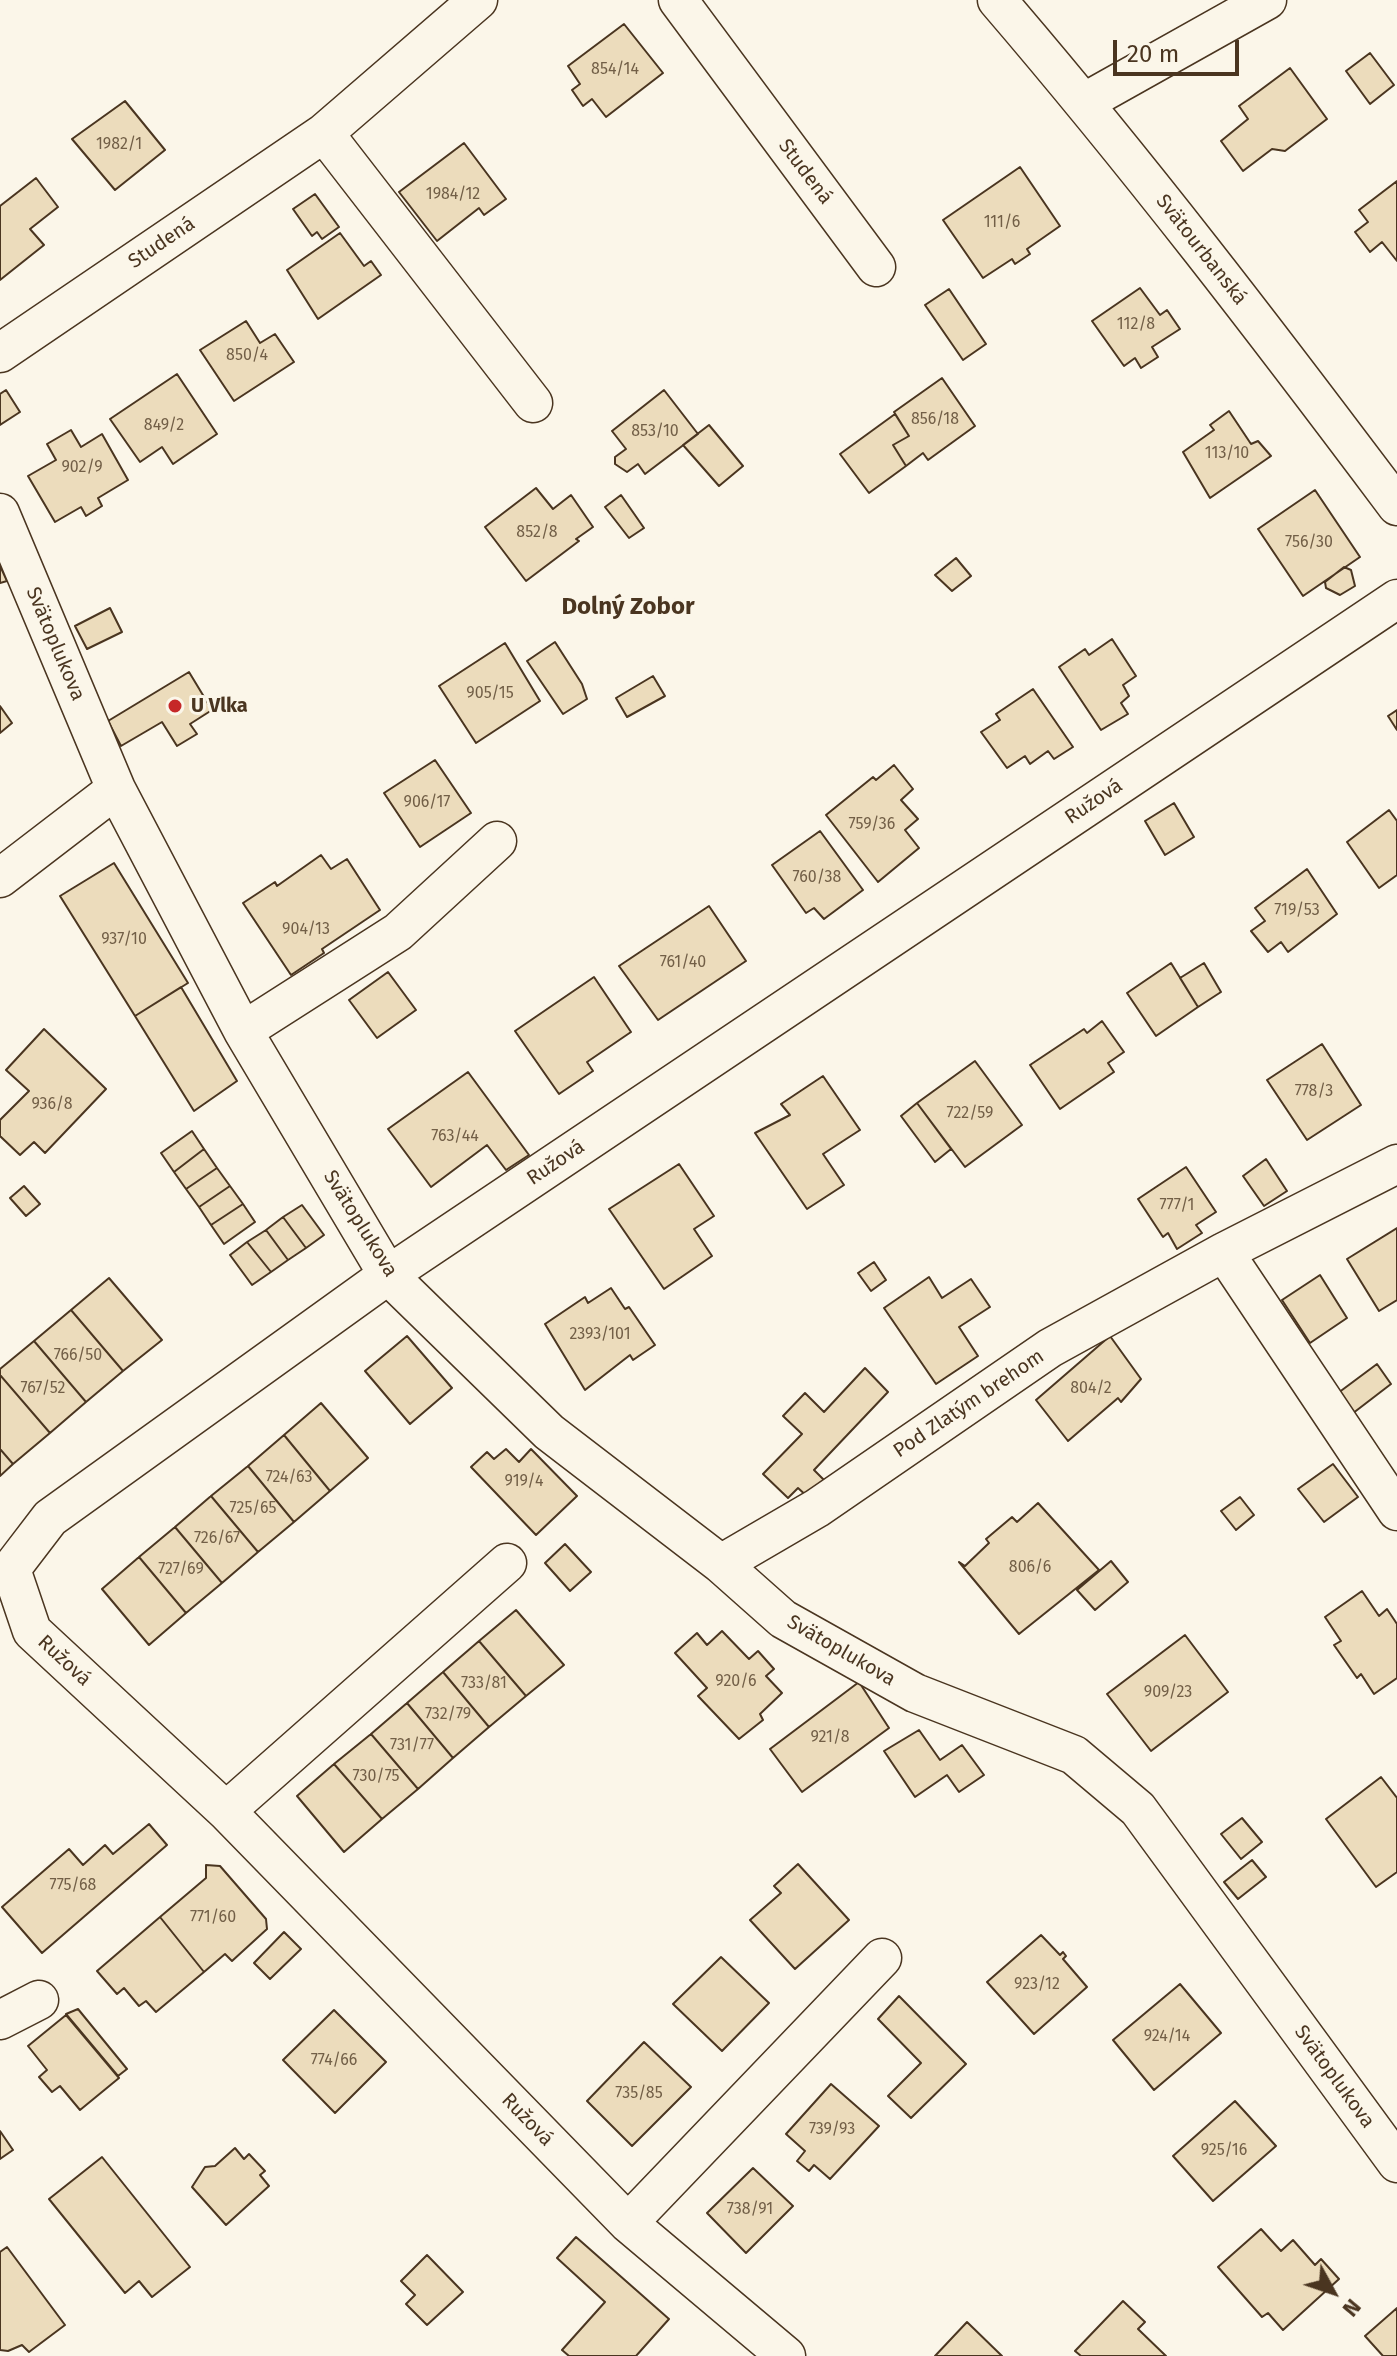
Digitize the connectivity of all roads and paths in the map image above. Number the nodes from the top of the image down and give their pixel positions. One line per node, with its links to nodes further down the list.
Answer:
1 (478, 0): 6 (street, Studená)
2 (678, 0): 7 (street, Studená)
3 (997, 0): 5 (street, Svätourbanská)
4 (1267, 0): 5 (street)
5 (1085, 102): 10 (street, Svätourbanská)
6 (324, 133): 8 (street, Studená); 9 (street)
7 (876, 267)
8 (0, 353)
9 (533, 403)
10 (1397, 506)
11 (0, 513): 13 (street, Svätoplukova)
12 (1397, 599): 19 (street, Ružová)
13 (116, 789): 15 (street); 16 (street, Svätoplukova)
14 (497, 841): 16 (street)
15 (0, 878)
16 (243, 1031): 19 (street, Svätoplukova)
17 (1397, 1164): 18 (street, Pod Zlatým brehom)
18 (1224, 1252): 20 (street); 22 (street, Pod Zlatým brehom)
19 (388, 1275): 22 (street, Svätoplukova); 23 (street, Ružová)
20 (1397, 1511)
21 (507, 1563): 23 (street)
22 (721, 1564): 27 (street, Svätoplukova)
23 (226, 1811): 28 (street, Ružová)
24 (882, 1958): 28 (street)
25 (39, 2000): 26 (street)
26 (0, 2020)
27 (1397, 2163)
28 (628, 2223): 29 (street, Ružová)
29 (786, 2356)

